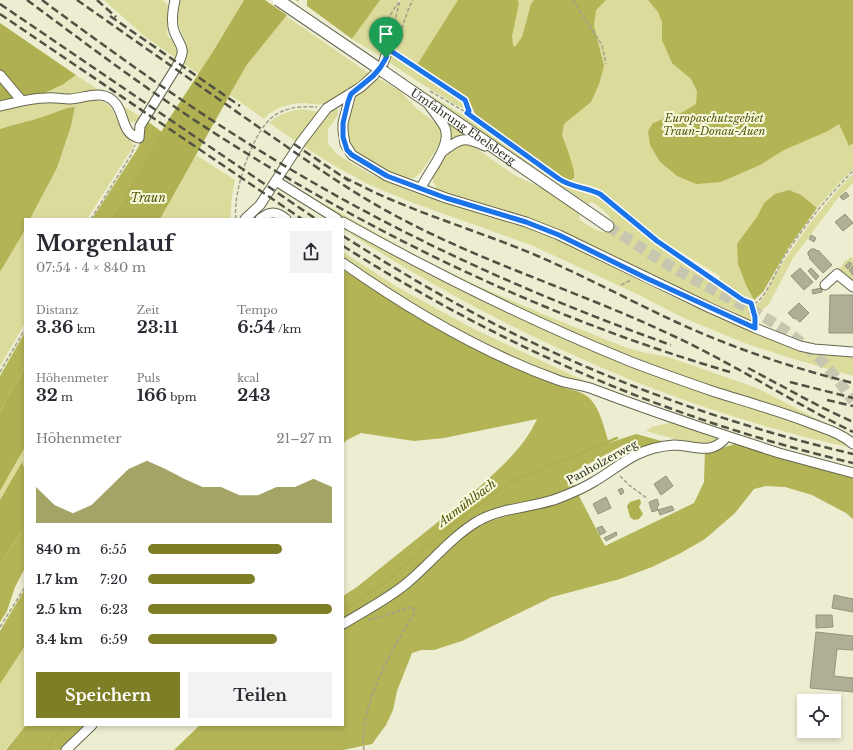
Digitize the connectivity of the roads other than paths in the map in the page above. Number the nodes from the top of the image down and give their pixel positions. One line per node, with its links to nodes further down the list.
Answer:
1 (175, 0): 6 (street)
2 (278, 0): 7 (main road, Umfahrung Ebelsberg, bridge)
3 (388, 49): 5 (street)
4 (0, 75): 6 (street)
5 (351, 94): 11 (street); 12 (street)
6 (22, 101): 8 (street)
7 (427, 102): 9 (street); 10 (main road, Umfahrung Ebelsberg)
8 (0, 106)
9 (442, 152): 10 (street); 12 (street)
10 (505, 156): 18 (main road, Umfahrung Ebelsberg)
11 (276, 181): 13 (street); 16 (street)
12 (421, 188): 22 (street)
13 (246, 218)
14 (262, 218): 15 (street)
15 (285, 218)
16 (335, 218)
17 (344, 223): 24 (street)
18 (608, 226)
19 (344, 264): 23 (street)
20 (825, 285): 21 (street)
21 (853, 287)
22 (853, 352)
23 (727, 436): 25 (street); 26 (street, Panholzerweg)
24 (853, 444)
25 (853, 473)
26 (344, 623)
27 (91, 726): 28 (street)
28 (66, 750)

